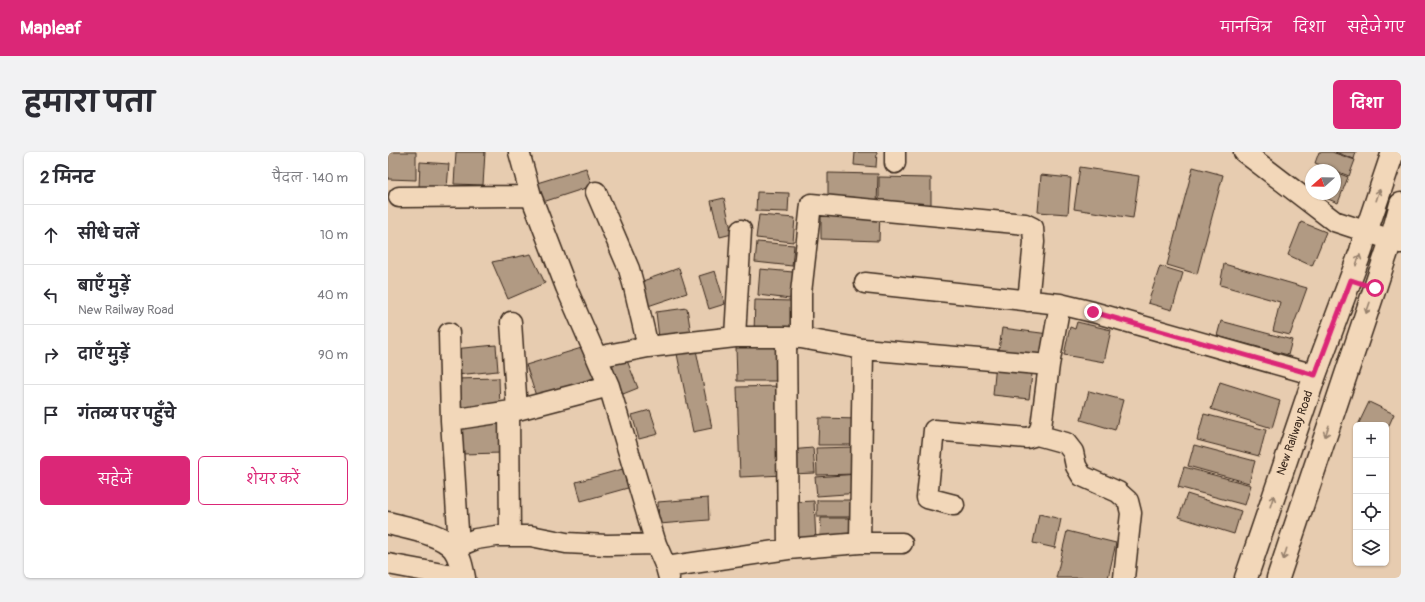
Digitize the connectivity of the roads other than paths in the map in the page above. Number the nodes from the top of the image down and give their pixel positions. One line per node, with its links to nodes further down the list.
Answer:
1 (519, 152): 5 (street)
2 (1244, 152): 9 (street)
3 (1392, 152): 9 (main road, New Railway Road, one-way to 3)
4 (596, 192): 20 (street)
5 (531, 196): 6 (street); 22 (street)
6 (399, 198)
7 (1401, 204): 10 (main road)
8 (741, 230): 18 (street)
9 (1366, 232): 10 (street); 11 (main road, New Railway Road, one-way to 9)
10 (1396, 241): 13 (main road)
11 (1351, 280): 13 (main road); 24 (main road, New Railway Road)
12 (865, 283): 14 (street)
13 (1375, 288): 42 (main road, one-way to 42)
14 (1028, 301): 15 (street); 19 (street)
15 (1060, 304): 23 (street); 24 (street)
16 (511, 322): 26 (street)
17 (449, 333): 27 (street)
18 (735, 337): 19 (street); 20 (street)
19 (793, 337): 21 (street); 36 (street)
20 (648, 347): 22 (street)
21 (863, 349): 23 (street); 32 (street)
22 (597, 357): 25 (street)
23 (1049, 365): 28 (street)
24 (1315, 375): 41 (main road, New Railway Road, one-way to 24)
25 (609, 386): 26 (street); 34 (street)
26 (513, 411): 27 (street); 31 (street)
27 (452, 420): 35 (street)
28 (1037, 435): 29 (street); 40 (street)
29 (954, 504)
30 (388, 523): 35 (main road)
31 (510, 536): 34 (street); 35 (street)
32 (860, 543): 33 (street); 36 (street)
33 (902, 543)
34 (656, 544): 38 (street)
35 (456, 547): 39 (main road)
36 (788, 549): 38 (street)
37 (388, 564): 39 (street)
38 (667, 572)
39 (464, 578)
40 (1124, 578)
41 (1246, 578)
42 (1278, 578)

